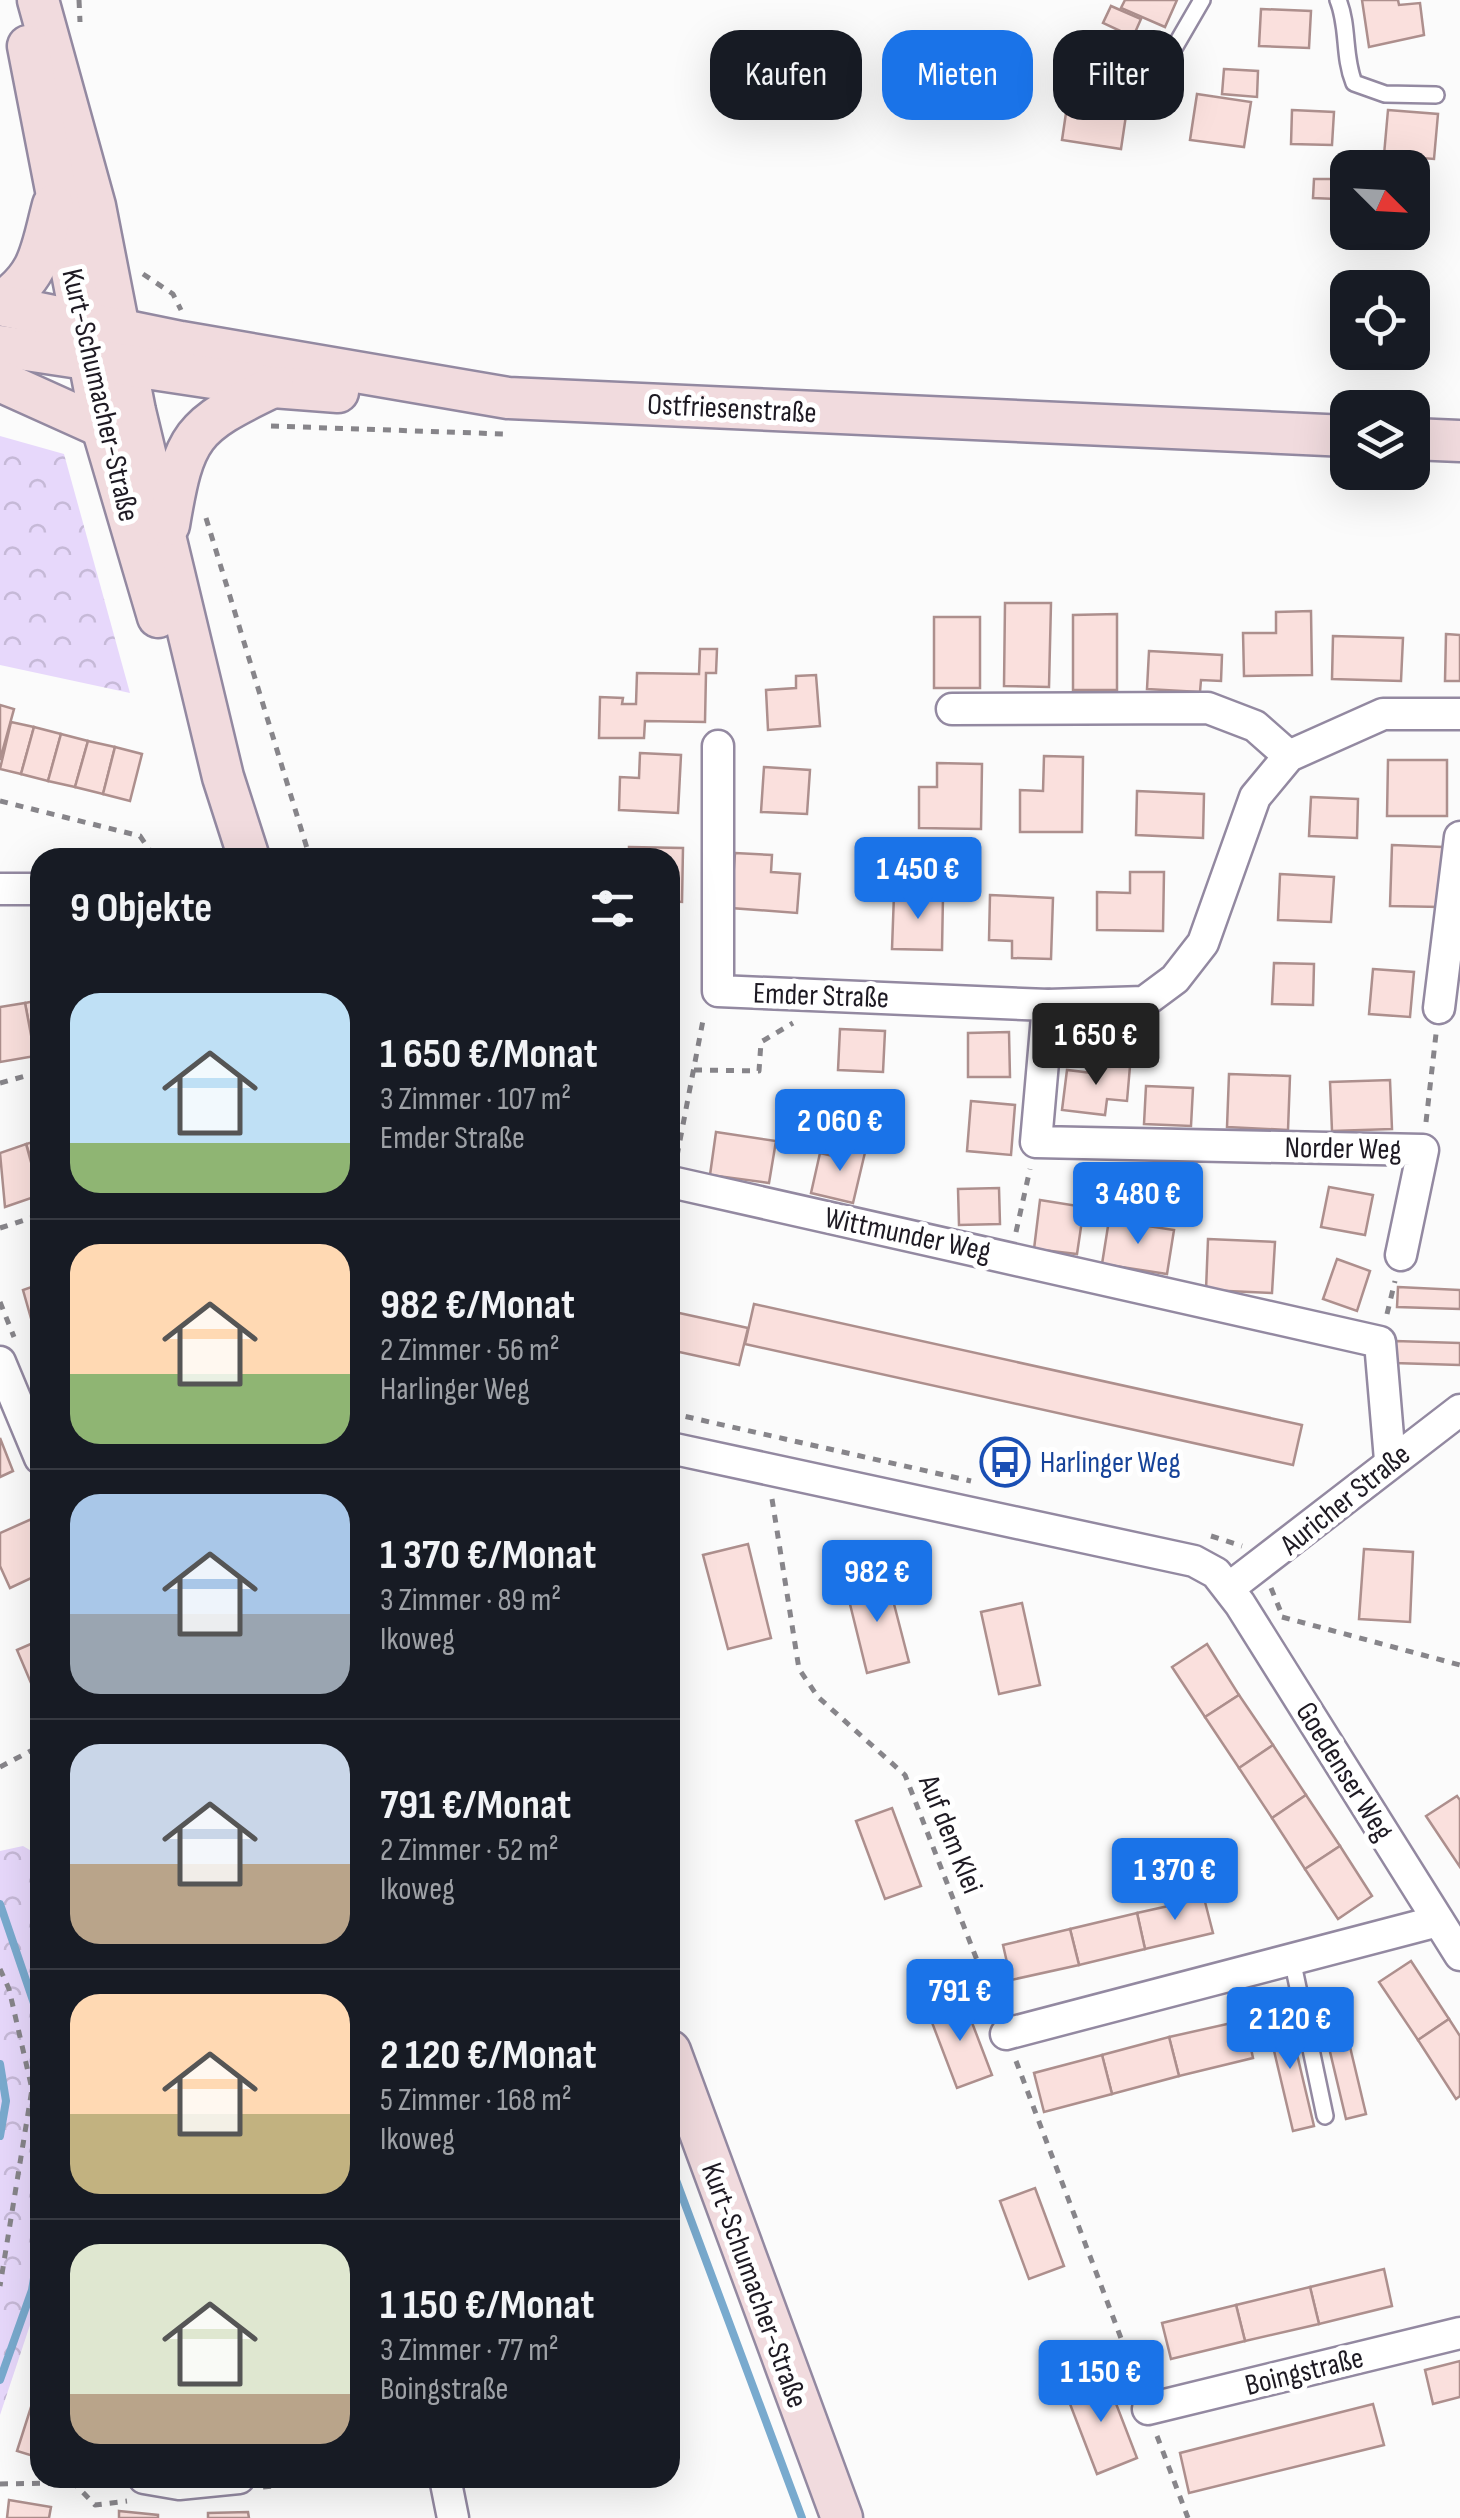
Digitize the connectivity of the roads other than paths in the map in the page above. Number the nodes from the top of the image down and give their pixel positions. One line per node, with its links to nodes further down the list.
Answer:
1 (19, 0): 7 (main road, Kurt-Schumacher-Straße)
2 (38, 0): 9 (main road, Kurt-Schumacher-Straße)
3 (1202, 0): 5 (lane)
4 (1338, 0): 6 (lane)
5 (1184, 31)
6 (1436, 95)
7 (55, 196): 8 (main road); 9 (main road, Kurt-Schumacher-Straße)
8 (0, 304): 9 (main road)
9 (105, 344): 10 (main road); 12 (main road); 13 (main road, Ostfriesenstraße); 14 (main road, Kurt-Schumacher-Straße); 18 (main road, Kurt-Schumacher-Straße)
10 (0, 346)
11 (0, 381): 14 (main road)
12 (273, 387): 13 (main road); 18 (main road)
13 (508, 398): 15 (main road, Ostfriesenstraße)
14 (102, 427): 23 (main road, Kurt-Schumacher-Straße)
15 (1330, 435)
16 (1430, 440): 17 (main road)
17 (1460, 441)
18 (166, 544): 23 (main road, Kurt-Schumacher-Straße)
19 (952, 710): 22 (street)
20 (1460, 714): 22 (street, Emder Straße)
21 (718, 746): 28 (street, Emder Straße)
22 (1289, 756): 28 (street, Emder Straße)
23 (223, 778): 25 (main road, Kurt-Schumacher-Straße)
24 (1460, 837): 29 (street)
25 (241, 848)
26 (30, 889): 27 (street)
27 (0, 890)
28 (1048, 1005): 31 (street, Norder Weg)
29 (1439, 1008)
30 (680, 1184): 36 (street, Wittmunder Weg)
31 (1401, 1255)
32 (0, 1362): 34 (street)
33 (1460, 1410): 36 (street, Auricher Straße)
34 (30, 1434)
35 (680, 1450): 37 (street)
36 (1390, 1460): 37 (street, Auricher Straße)
37 (1229, 1588): 38 (street, Goedenser Weg)
38 (1438, 1921): 39 (street, Goedenser Weg); 40 (street)
39 (1460, 1955)
40 (1292, 1960): 41 (street); 43 (lane)
41 (1006, 2034)
42 (680, 2078): 48 (main road, Kurt-Schumacher-Straße)
43 (1325, 2116)
44 (1460, 2333): 45 (street, Boingstraße)
45 (1148, 2409)
46 (447, 2488): 47 (street)
47 (453, 2518)
48 (842, 2518)

